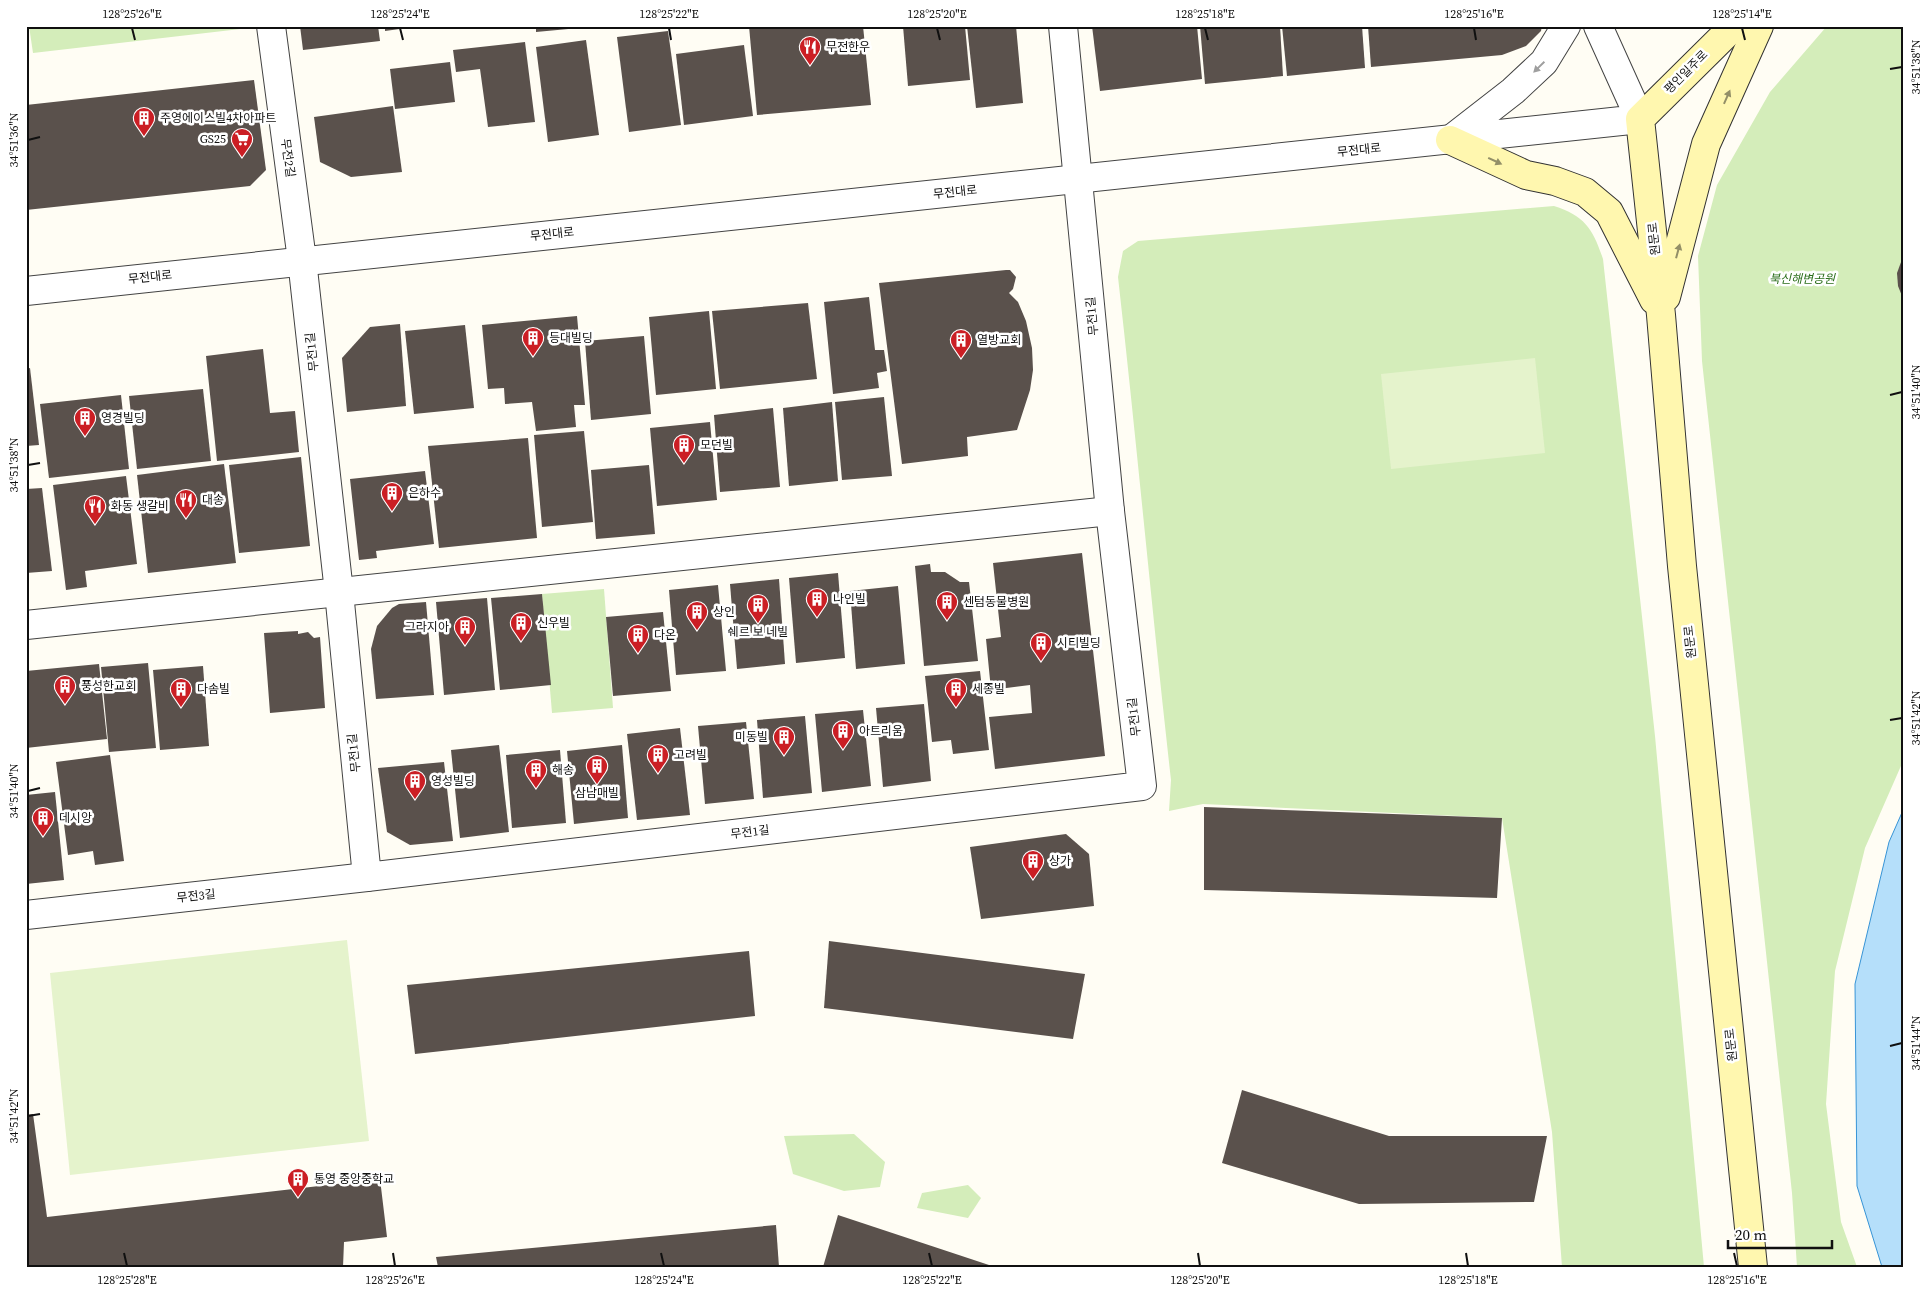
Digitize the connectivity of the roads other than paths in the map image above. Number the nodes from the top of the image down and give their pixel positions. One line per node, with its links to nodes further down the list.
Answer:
1 (272, 26): 10 (street, 무전2길)
2 (1063, 26): 9 (street)
3 (1566, 26): 8 (street, one-way to 8)
4 (1598, 26): 7 (street, 원문로)
5 (1734, 26): 7 (main road, 평인일주로)
6 (1759, 26): 12 (main road, one-way to 6)
7 (1640, 119): 8 (street, 무전대로); 12 (main road, 원문로)
8 (1450, 140): 9 (street, 무전대로); 12 (main road, one-way to 12)
9 (1079, 180): 10 (street, 무전대로); 13 (street, 무전1길)
10 (302, 260): 11 (street, 무전대로); 14 (street, 무전1길)
11 (26, 291)
12 (1661, 315): 18 (main road, 원문로)
13 (1110, 511): 14 (street); 16 (street, 무전1길)
14 (338, 592): 15 (street); 16 (street, 무전1길)
15 (26, 625)
16 (367, 877): 17 (street, 무전3길)
17 (26, 915)
18 (1753, 1267)

